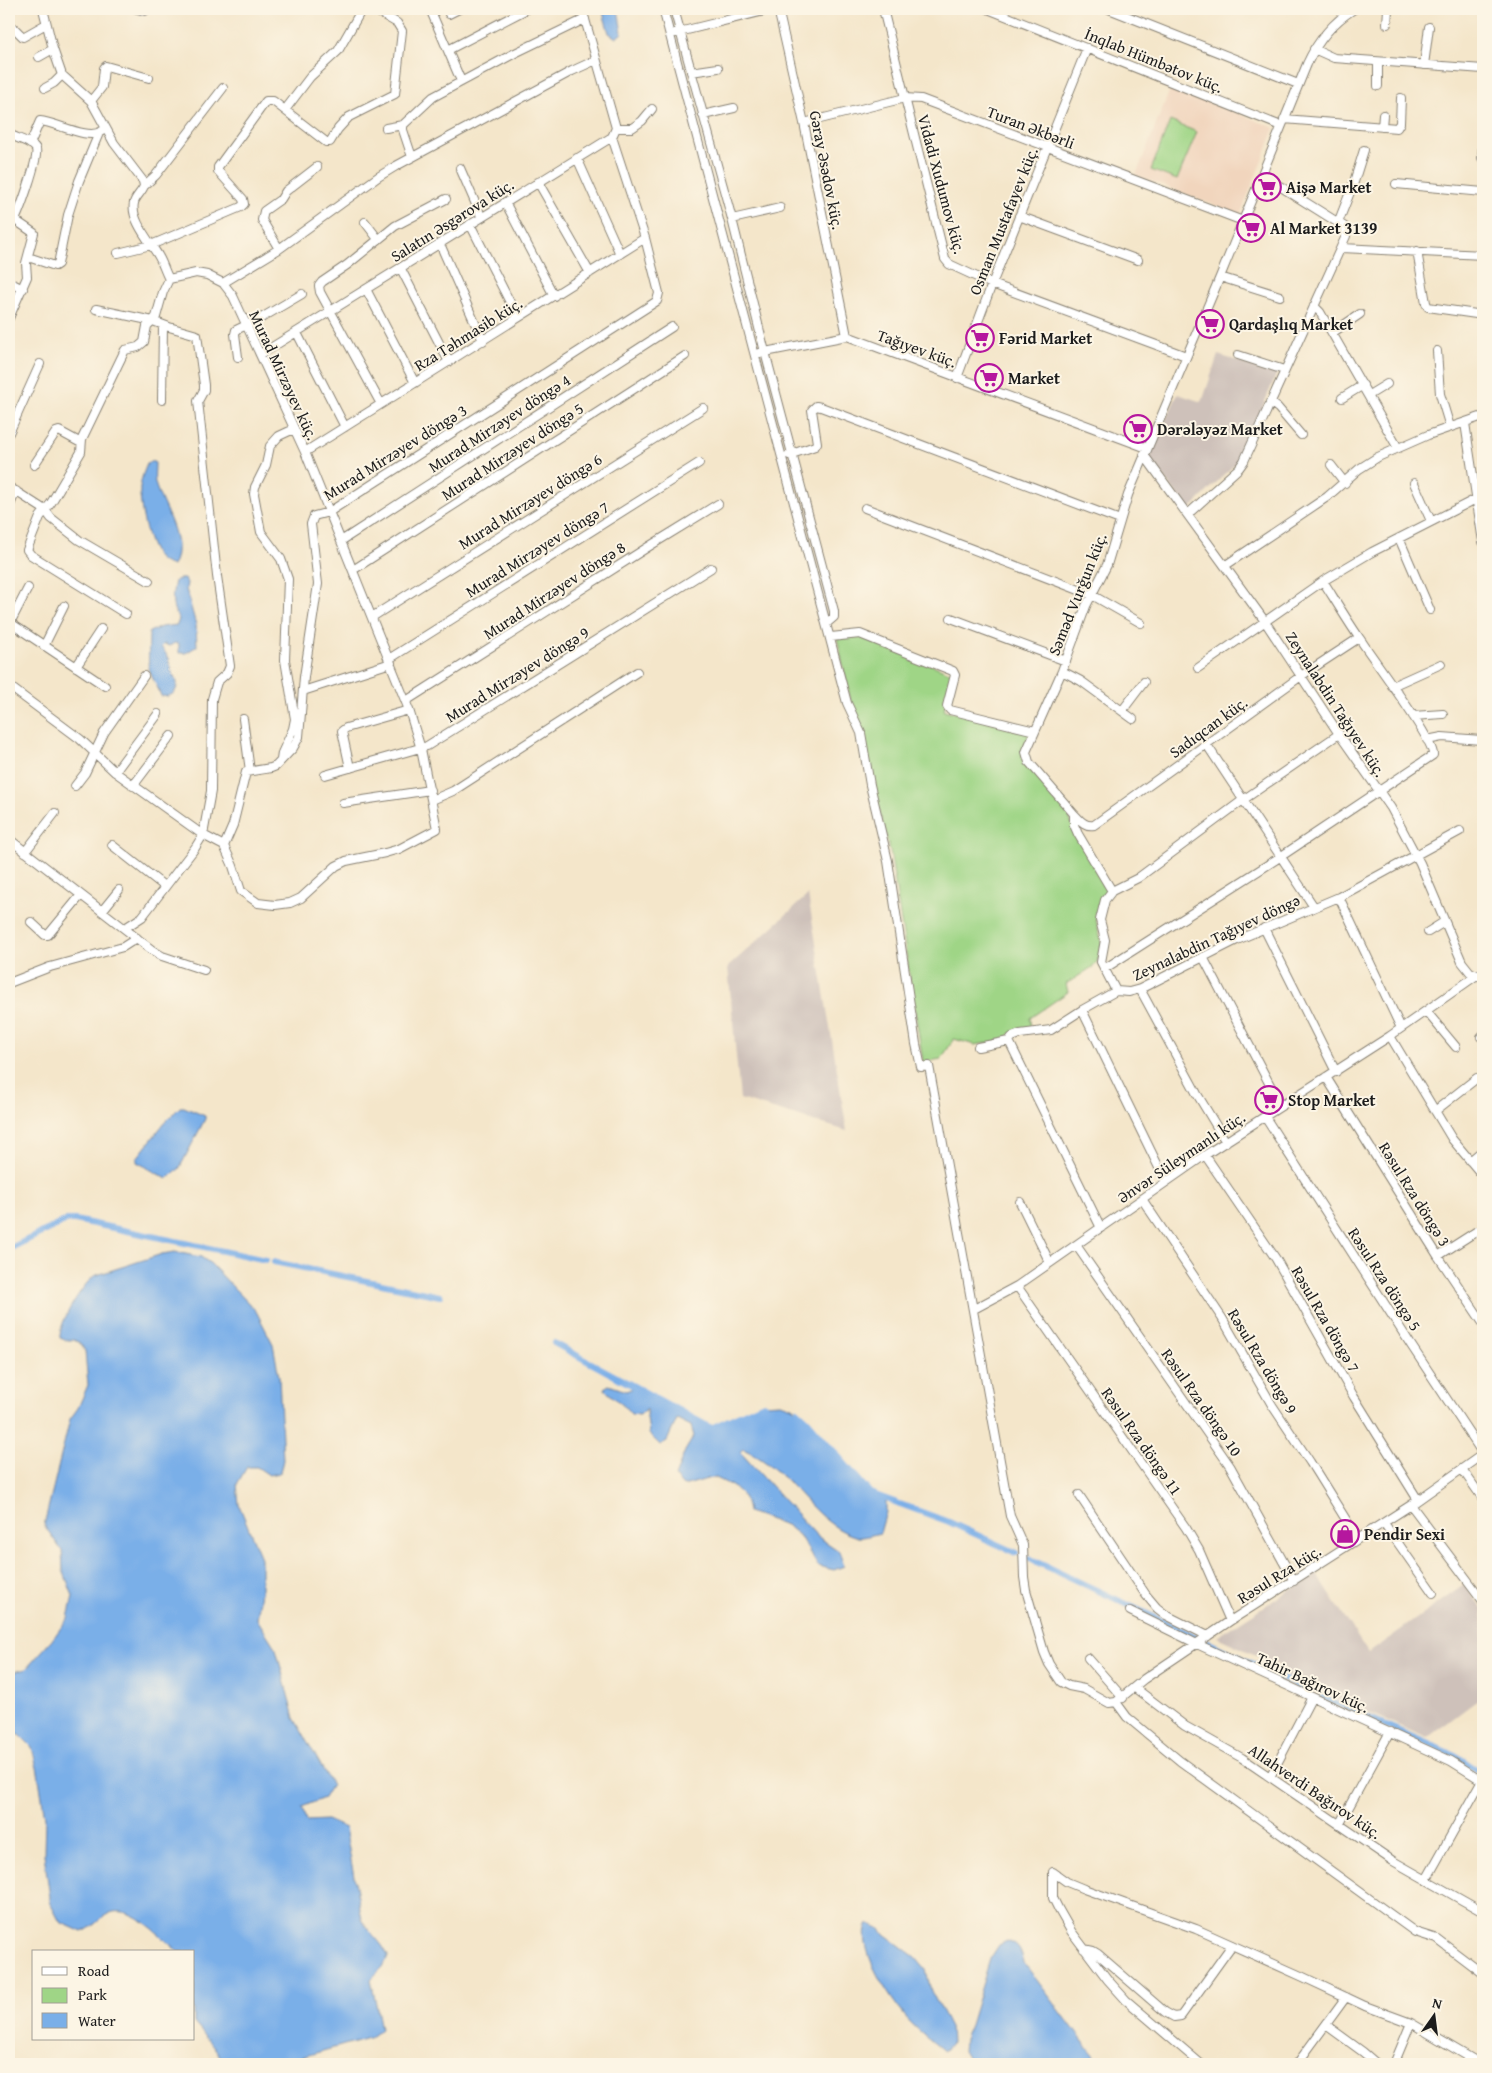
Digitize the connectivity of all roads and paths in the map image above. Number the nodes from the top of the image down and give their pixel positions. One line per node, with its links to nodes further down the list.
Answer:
1 (43, 9): 21 (street)
2 (136, 9): 18 (street)
3 (362, 9): 50 (street)
4 (373, 9): 50 (street)
5 (430, 9): 30 (street)
6 (459, 9): 19 (street)
7 (527, 9): 30 (street)
8 (582, 9): 20 (street)
9 (663, 9): 26 (street)
10 (674, 9): 25 (street)
11 (772, 9): 25 (street)
12 (778, 9): 54 (street, Gəray Əsədov küç.)
13 (883, 9): 45 (street, Vidadi Xudumov küç.)
14 (988, 9): 27 (street, İnqlab Hümbətov küç.)
15 (1109, 9): 41 (street)
16 (1388, 9): 22 (street)
17 (1349, 10): 29 (street, Səməd Vurğun küç.)
18 (145, 11)
19 (449, 14)
20 (585, 19): 32 (street); 40 (street)
21 (46, 24): 24 (street); 28 (street)
22 (1387, 24)
23 (1429, 27): 34 (street)
24 (9, 31)
25 (680, 32): 26 (street); 37 (street)
26 (669, 34): 72 (street)
27 (1087, 48): 53 (street, İnqlab Hümbətov küç.); 64 (street, Osman Mustafayev küç.)
28 (53, 49): 31 (street); 38 (street)
29 (1314, 49): 33 (street); 41 (street, Səməd Vurğun küç.)
30 (448, 50): 40 (street)
31 (39, 57)
32 (596, 60): 58 (street); 66 (street)
33 (1378, 62): 34 (street); 42 (street)
34 (1424, 65): 36 (street)
35 (718, 68): 37 (street)
36 (1483, 69)
37 (691, 72): 51 (street)
38 (62, 75): 43 (street); 47 (street)
39 (150, 78): 47 (street)
40 (461, 81): 55 (street)
41 (1298, 84): 53 (street, Səməd Vurğun küç.)
42 (1378, 86)
43 (45, 88)
44 (223, 88): 76 (street)
45 (905, 98): 54 (street, Turan Əkbərli); 64 (street, Turan Əkbərli); 107 (street, Vidadi Xudumov küç.)
46 (1401, 98): 56 (street)
47 (91, 101): 59 (street)
48 (734, 108): 51 (street)
49 (652, 109): 58 (street)
50 (285, 110): 92 (street)
51 (703, 115): 69 (street)
52 (1383, 115): 56 (street)
53 (1283, 122): 56 (street, İnqlab Hümbətov küç.); 73 (street, Səməd Vurğun küç.)
54 (804, 123): 126 (street, Gəray Əsədov küç.)
55 (403, 125): 57 (street); 66 (street)
56 (1382, 127)
57 (386, 128)
58 (616, 128): 61 (street)
59 (102, 131): 62 (street); 76 (street); 99 (street)
60 (9, 134): 62 (street)
61 (612, 136): 67 (street, Salatın Əsgərova küç.); 89 (street, Murad Mirzəyev döngə 3)
62 (30, 144): 84 (street)
63 (1483, 144): 68 (street)
64 (1048, 148): 82 (street, Osman Mustafayev küç.); 85 (street, Turan Əkbərli)
65 (1364, 150): 87 (street)
66 (412, 157): 94 (street)
67 (577, 158): 74 (street, Salatın Əsgərova küç.); 97 (street)
68 (1482, 158)
69 (717, 166): 72 (street); 83 (street)
70 (316, 167): 94 (street)
71 (460, 168): 81 (street)
72 (705, 168): 131 (street)
73 (1262, 175): 85 (street, Səməd Vurğun küç.); 87 (street)
74 (538, 182): 79 (street, Salatın Əsgərova küç.); 102 (street)
75 (1396, 184): 77 (street)
76 (144, 186): 92 (street)
77 (1483, 192)
78 (446, 198): 90 (street)
79 (505, 202): 81 (street, Salatın Əsgərova küç.); 111 (street)
80 (780, 208): 83 (street)
81 (481, 216): 88 (street, Salatın Əsgərova küç.)
82 (1019, 216): 100 (street); 107 (street, Osman Mustafayev küç.)
83 (732, 219): 129 (street)
84 (12, 220): 99 (street)
85 (1243, 221): 103 (street, Səməd Vurğun küç.)
86 (365, 222): 90 (street)
87 (1338, 223): 93 (street)
88 (470, 224): 91 (street, Salatın Əsgərova küç.); 119 (street)
89 (645, 238): 97 (street, Rza Təhmasib küç.); 174 (street, Murad Mirzəyev döngə 3)
90 (378, 239): 115 (street)
91 (440, 244): 101 (street, Salatın Əsgərova küç.); 127 (street)
92 (151, 245): 96 (street); 104 (street)
93 (1342, 248): 95 (street); 113 (street)
94 (279, 249): 106 (street)
95 (1417, 251): 98 (street); 117 (street)
96 (118, 253)
97 (620, 254): 102 (street, Rza Təhmasib küç.)
98 (1483, 255)
99 (28, 256): 108 (street)
100 (1138, 260)
101 (400, 269): 109 (street, Salatın Əsgərova küç.); 136 (street)
102 (590, 273): 111 (street, Rza Təhmasib küç.)
103 (1220, 277): 112 (street); 134 (street, Səməd Vurğun küç.)
104 (169, 279): 106 (street); 120 (street)
105 (9, 282): 108 (street)
106 (223, 283): 122 (street, Murad Mirzəyev küç.)
107 (992, 284): 134 (street, Vidadi Xudumov küç.); 139 (street, Osman Mustafayev küç.)
108 (23, 289): 118 (street)
109 (366, 289): 115 (street, Salatın Əsgərova küç.); 140 (street)
110 (302, 294): 122 (street)
111 (554, 296): 119 (street, Rza Təhmasib küç.)
112 (1280, 296)
113 (1314, 306): 125 (street); 138 (street)
114 (96, 309): 120 (street)
115 (330, 311): 124 (street, Salatın Əsgərova küç.); 147 (street)
116 (1360, 314): 125 (street)
117 (1483, 314)
118 (9, 318)
119 (518, 318): 127 (street, Rza Təhmasib küç.)
120 (153, 321): 121 (street); 156 (street)
121 (163, 325): 145 (street); 248 (street)
122 (247, 326): 130 (street, Murad Mirzəyev küç.); 135 (street)
123 (672, 327): 181 (street, Murad Mirzəyev döngə 4)
124 (298, 332): 130 (street, Salatın Əsgərova küç.); 151 (street)
125 (1332, 333): 142 (street)
126 (846, 336): 129 (street); 139 (street, Tağıyev küç.)
127 (483, 341): 136 (street, Rza Təhmasib küç.)
128 (1438, 351): 152 (street)
129 (765, 352): 131 (street); 160 (street)
130 (260, 354): 153 (street, Murad Mirzəyev küç.)
131 (756, 354): 161 (street)
132 (1238, 355): 138 (street)
133 (685, 356): 185 (street, Murad Mirzəyev döngə 5)
134 (1186, 356): 159 (street, Səməd Vurğun küç.)
135 (238, 357)
136 (449, 362): 140 (street, Rza Təhmasib küç.)
137 (40, 364): 154 (street)
138 (1284, 370): 146 (street)
139 (956, 378): 159 (street, Tağıyev küç.)
140 (415, 383): 147 (street, Rza Təhmasib küç.)
141 (1387, 384): 143 (street)
142 (1363, 385): 143 (street); 144 (street)
143 (1369, 395): 157 (street)
144 (1342, 398)
145 (162, 400)
146 (1270, 402): 155 (street); 175 (street)
147 (381, 404): 151 (street, Rza Təhmasib küç.)
148 (702, 408): 193 (street, Murad Mirzəyev döngə 6)
149 (1483, 416): 150 (street)
150 (1465, 423): 152 (street); 169 (street)
151 (345, 426): 158 (street, Rza Təhmasib küç.)
152 (1450, 427): 157 (street)
153 (294, 429): 158 (street, Murad Mirzəyev küç.); 233 (street)
154 (9, 433)
155 (1301, 435)
156 (81, 443): 163 (street); 173 (street)
157 (1398, 448): 165 (street)
158 (305, 452): 174 (street, Murad Mirzəyev küç.)
159 (1145, 452): 175 (street, Zeynalabdin Tağıyev küç.); 176 (street, Səməd Vurğun küç.)
160 (793, 453): 161 (street); 176 (street); 177 (street)
161 (783, 458): 179 (street)
162 (700, 463): 203 (street, Murad Mirzəyev döngə 7)
163 (34, 465)
164 (1331, 465): 165 (street)
165 (1345, 483): 183 (street)
166 (1414, 483): 178 (street)
167 (9, 487): 168 (street)
168 (16, 491): 171 (street); 173 (street)
169 (1476, 499): 178 (street); 182 (street)
170 (718, 504): 217 (street, Murad Mirzəyev döngə 8)
171 (9, 508)
172 (865, 508): 189 (street)
173 (45, 510): 186 (street); 192 (street)
174 (329, 512): 181 (street, Murad Mirzəyev küç.); 216 (street, Murad Mirzəyev döngə 3)
175 (1188, 514): 183 (street, Zeynalabdin Tağıyev küç.)
176 (1120, 520): 189 (street, Səməd Vurğun küç.)
177 (810, 521): 179 (street); 196 (street)
178 (1431, 521): 180 (street)
179 (799, 525): 196 (street)
180 (1400, 538): 187 (street); 191 (street)
181 (342, 541): 185 (street, Murad Mirzəyev küç.)
182 (1483, 542)
183 (1226, 565): 195 (street, Zeynalabdin Tağıyev küç.)
184 (711, 568): 231 (street, Murad Mirzəyev döngə 9)
185 (353, 570): 193 (street, Murad Mirzəyev küç.)
186 (149, 581)
187 (1323, 581): 195 (street); 201 (street)
188 (28, 588): 197 (street)
189 (1092, 595): 198 (street); 204 (street, Səməd Vurğun küç.)
190 (64, 606): 202 (street)
191 (1430, 610)
192 (126, 614)
193 (372, 617): 203 (street, Murad Mirzəyev küç.)
194 (951, 618): 204 (street)
195 (1264, 620): 207 (street); 211 (street, Zeynalabdin Tağıyev küç.)
196 (827, 622): 200 (street)
197 (9, 623): 202 (street)
198 (1141, 623)
199 (101, 630): 206 (street)
200 (831, 637): 225 (street); 302 (street)
201 (1359, 638): 211 (street, Sadıqcan küç.); 215 (street)
202 (44, 646): 206 (street)
203 (390, 661): 216 (street, Murad Mirzəyev döngə 7); 217 (street, Murad Mirzəyev küç.)
204 (1066, 661): 208 (street, Səməd Vurğun küç.)
205 (1441, 664): 215 (street)
206 (76, 667): 214 (street)
207 (1198, 668)
208 (1062, 671): 219 (street); 225 (street, Səməd Vurğun küç.)
209 (637, 672): 242 (street)
210 (144, 676): 232 (street)
211 (1301, 676): 226 (street, Zeynalabdin Tağıyev küç.); 230 (street, Sadıqcan küç.)
212 (1144, 682): 219 (street)
213 (9, 686): 232 (street)
214 (105, 686)
215 (1392, 686): 222 (street)
216 (303, 691): 233 (street, Murad Mirzəyev döngə 3)
217 (406, 701): 218 (street, Murad Mirzəyev küç.)
218 (409, 710): 231 (street, Murad Mirzəyev küç.); 234 (street)
219 (1122, 711): 224 (street)
220 (158, 714): 236 (street)
221 (1443, 714): 222 (street)
222 (1413, 716): 228 (street)
223 (243, 719): 235 (street)
224 (1133, 719)
225 (1035, 731): 246 (street, Səməd Vurğun küç.)
226 (1339, 734): 241 (street, Zeynalabdin Tağıyev küç.); 243 (street)
227 (171, 736): 239 (street)
228 (1428, 740): 229 (street); 241 (street)
229 (1481, 740)
230 (1207, 745): 243 (street); 246 (street, Sadıqcan küç.)
231 (421, 749): 234 (street, Murad Mirzəyev döngə 9); 240 (street, Murad Mirzəyev küç.)
232 (94, 753): 236 (street); 238 (street)
233 (281, 761): 235 (street)
234 (350, 768): 237 (street, Murad Mirzəyev döngə 9)
235 (250, 771): 251 (street)
236 (115, 772): 239 (street)
237 (325, 775)
238 (75, 786)
239 (133, 786): 248 (street)
240 (430, 790): 242 (street, Murad Mirzəyev küç.); 244 (street)
241 (1378, 792): 253 (street, Zeynalabdin Tağıyev küç.); 254 (street)
242 (432, 800): 251 (street, Murad Mirzəyev küç.)
243 (1243, 800): 254 (street); 257 (street)
244 (343, 803)
245 (55, 813): 252 (street)
246 (1074, 814): 257 (street, Səməd Vurğun küç.)
247 (1460, 831): 253 (street, Zeynalabdin Tağıyev döngə)
248 (203, 835): 251 (street); 255 (street)
249 (9, 839): 252 (street)
250 (112, 845): 255 (street)
251 (224, 846)
252 (25, 852): 258 (street)
253 (1416, 854): 259 (street, Zeynalabdin Tağıyev döngə); 263 (street, Zeynalabdin Tağıyev küç.)
254 (1280, 857): 260 (street); 269 (street)
255 (164, 886): 264 (street)
256 (119, 890): 261 (street)
257 (1112, 891): 269 (street)
258 (81, 895): 261 (street); 262 (street)
259 (1339, 897): 260 (street, Zeynalabdin Tağıyev döngə); 277 (street)
260 (1314, 907): 265 (street, Zeynalabdin Tağıyev döngə)
261 (102, 911): 264 (street)
262 (31, 922)
263 (1444, 922): 266 (street); 271 (street, Zeynalabdin Tağıyev küç.)
264 (125, 928): 267 (street)
265 (1264, 928): 268 (street, Zeynalabdin Tağıyev döngə); 282 (street)
266 (1428, 932)
267 (137, 938): 270 (street); 272 (street)
268 (1204, 958): 273 (street, Zeynalabdin Tağıyev döngə); 285 (street)
269 (1104, 969): 274 (street)
270 (204, 970)
271 (1480, 977): 276 (street, Ənvər Süleymanlı küç.)
272 (9, 983)
273 (1140, 989): 274 (street, Zeynalabdin Tağıyev döngə); 288 (street)
274 (1116, 991): 275 (street, Zeynalabdin Tağıyev döngə)
275 (1082, 1010): 279 (street, Zeynalabdin Tağıyev döngə); 293 (street)
276 (1426, 1011): 277 (street, Ənvər Süleymanlı küç.); 281 (street)
277 (1402, 1028): 278 (street, Ənvər Süleymanlı küç.)
278 (1390, 1036): 282 (street, Ənvər Süleymanlı küç.); 286 (street)
279 (1009, 1041): 280 (street, Zeynalabdin Tağıyev döngə); 296 (street)
280 (978, 1047)
281 (1456, 1047)
282 (1336, 1072): 283 (street, Ənvər Süleymanlı küç.)
283 (1326, 1077): 285 (street, Ənvər Süleymanlı küç.); 299 (street, Rəsul Rza döngə 3)
284 (1477, 1078): 286 (street)
285 (1281, 1106): 287 (street, Ənvər Süleymanlı küç.)
286 (1435, 1111): 291 (street)
287 (1265, 1117): 288 (street, Ənvər Süleymanlı küç.); 304 (street, Rəsul Rza döngə 5)
288 (1226, 1142): 290 (street, Ənvər Süleymanlı küç.)
289 (1483, 1150): 291 (street)
290 (1205, 1155): 293 (street, Ənvər Süleymanlı küç.); 308 (street, Rəsul Rza döngə 7)
291 (1470, 1160): 292 (street)
292 (1483, 1176)
293 (1166, 1182): 294 (street, Ənvər Süleymanlı küç.)
294 (1142, 1199): 296 (street, Ənvər Süleymanlı küç.); 310 (street, Rəsul Rza döngə 9)
295 (1020, 1202): 300 (street)
296 (1101, 1228): 298 (street, Ənvər Süleymanlı küç.)
297 (1477, 1231): 299 (street)
298 (1076, 1246): 300 (street, Ənvər Süleymanlı küç.); 311 (street, Rəsul Rza döngə 10)
299 (1438, 1256): 303 (street, Rəsul Rza döngə 3)
300 (1050, 1263): 301 (street, Ənvər Süleymanlı küç.)
301 (1017, 1286): 302 (street, Ənvər Süleymanlı küç.); 315 (street, Rəsul Rza döngə 11)
302 (974, 1309): 321 (street)
303 (1483, 1324)
304 (1483, 1454): 305 (street, Rəsul Rza küç.)
305 (1462, 1469): 307 (street); 308 (street, Rəsul Rza küç.)
306 (1079, 1495): 316 (street)
307 (1483, 1499)
308 (1415, 1503): 309 (street, Rəsul Rza küç.); 313 (street, Rəsul Rza döngə 7)
309 (1384, 1523): 310 (street, Rəsul Rza küç.); 312 (street)
310 (1358, 1539): 311 (street, Rəsul Rza küç.)
311 (1294, 1581): 315 (street, Rəsul Rza küç.)
312 (1433, 1593)
313 (1483, 1601)
314 (1130, 1611): 317 (street, Tahir Bağırov küç.)
315 (1230, 1621): 316 (street, Rəsul Rza küç.)
316 (1208, 1636): 317 (street, Rəsul Rza küç.)
317 (1197, 1644): 319 (street, Rəsul Rza küç.); 320 (street, Tahir Bağırov küç.)
318 (1088, 1658): 321 (street)
319 (1135, 1688): 321 (street, Rəsul Rza küç.); 323 (street, Allahverdi Bağırov küç.)
320 (1312, 1697): 322 (street, Tahir Bağırov küç.); 323 (street)
321 (1120, 1700): 330 (street)
322 (1390, 1732): 324 (street, Tahir Bağırov küç.); 325 (street)
323 (1270, 1777): 325 (street, Allahverdi Bağırov küç.)
324 (1483, 1780): 326 (street)
325 (1339, 1825): 326 (street, Allahverdi Bağırov küç.)
326 (1426, 1880): 327 (street, Allahverdi Bağırov küç.)
327 (1483, 1912)
328 (1232, 1945): 329 (street); 329 (street); 331 (street)
329 (1084, 1949): 334 (street)
330 (1483, 1974)
331 (1346, 1997): 332 (street); 333 (street)
332 (1410, 2023): 337 (street); 338 (street)
333 (1326, 2025): 335 (street); 336 (street)
334 (1202, 2064)
335 (1297, 2064)
336 (1377, 2064)
337 (1394, 2064)
338 (1481, 2064)

